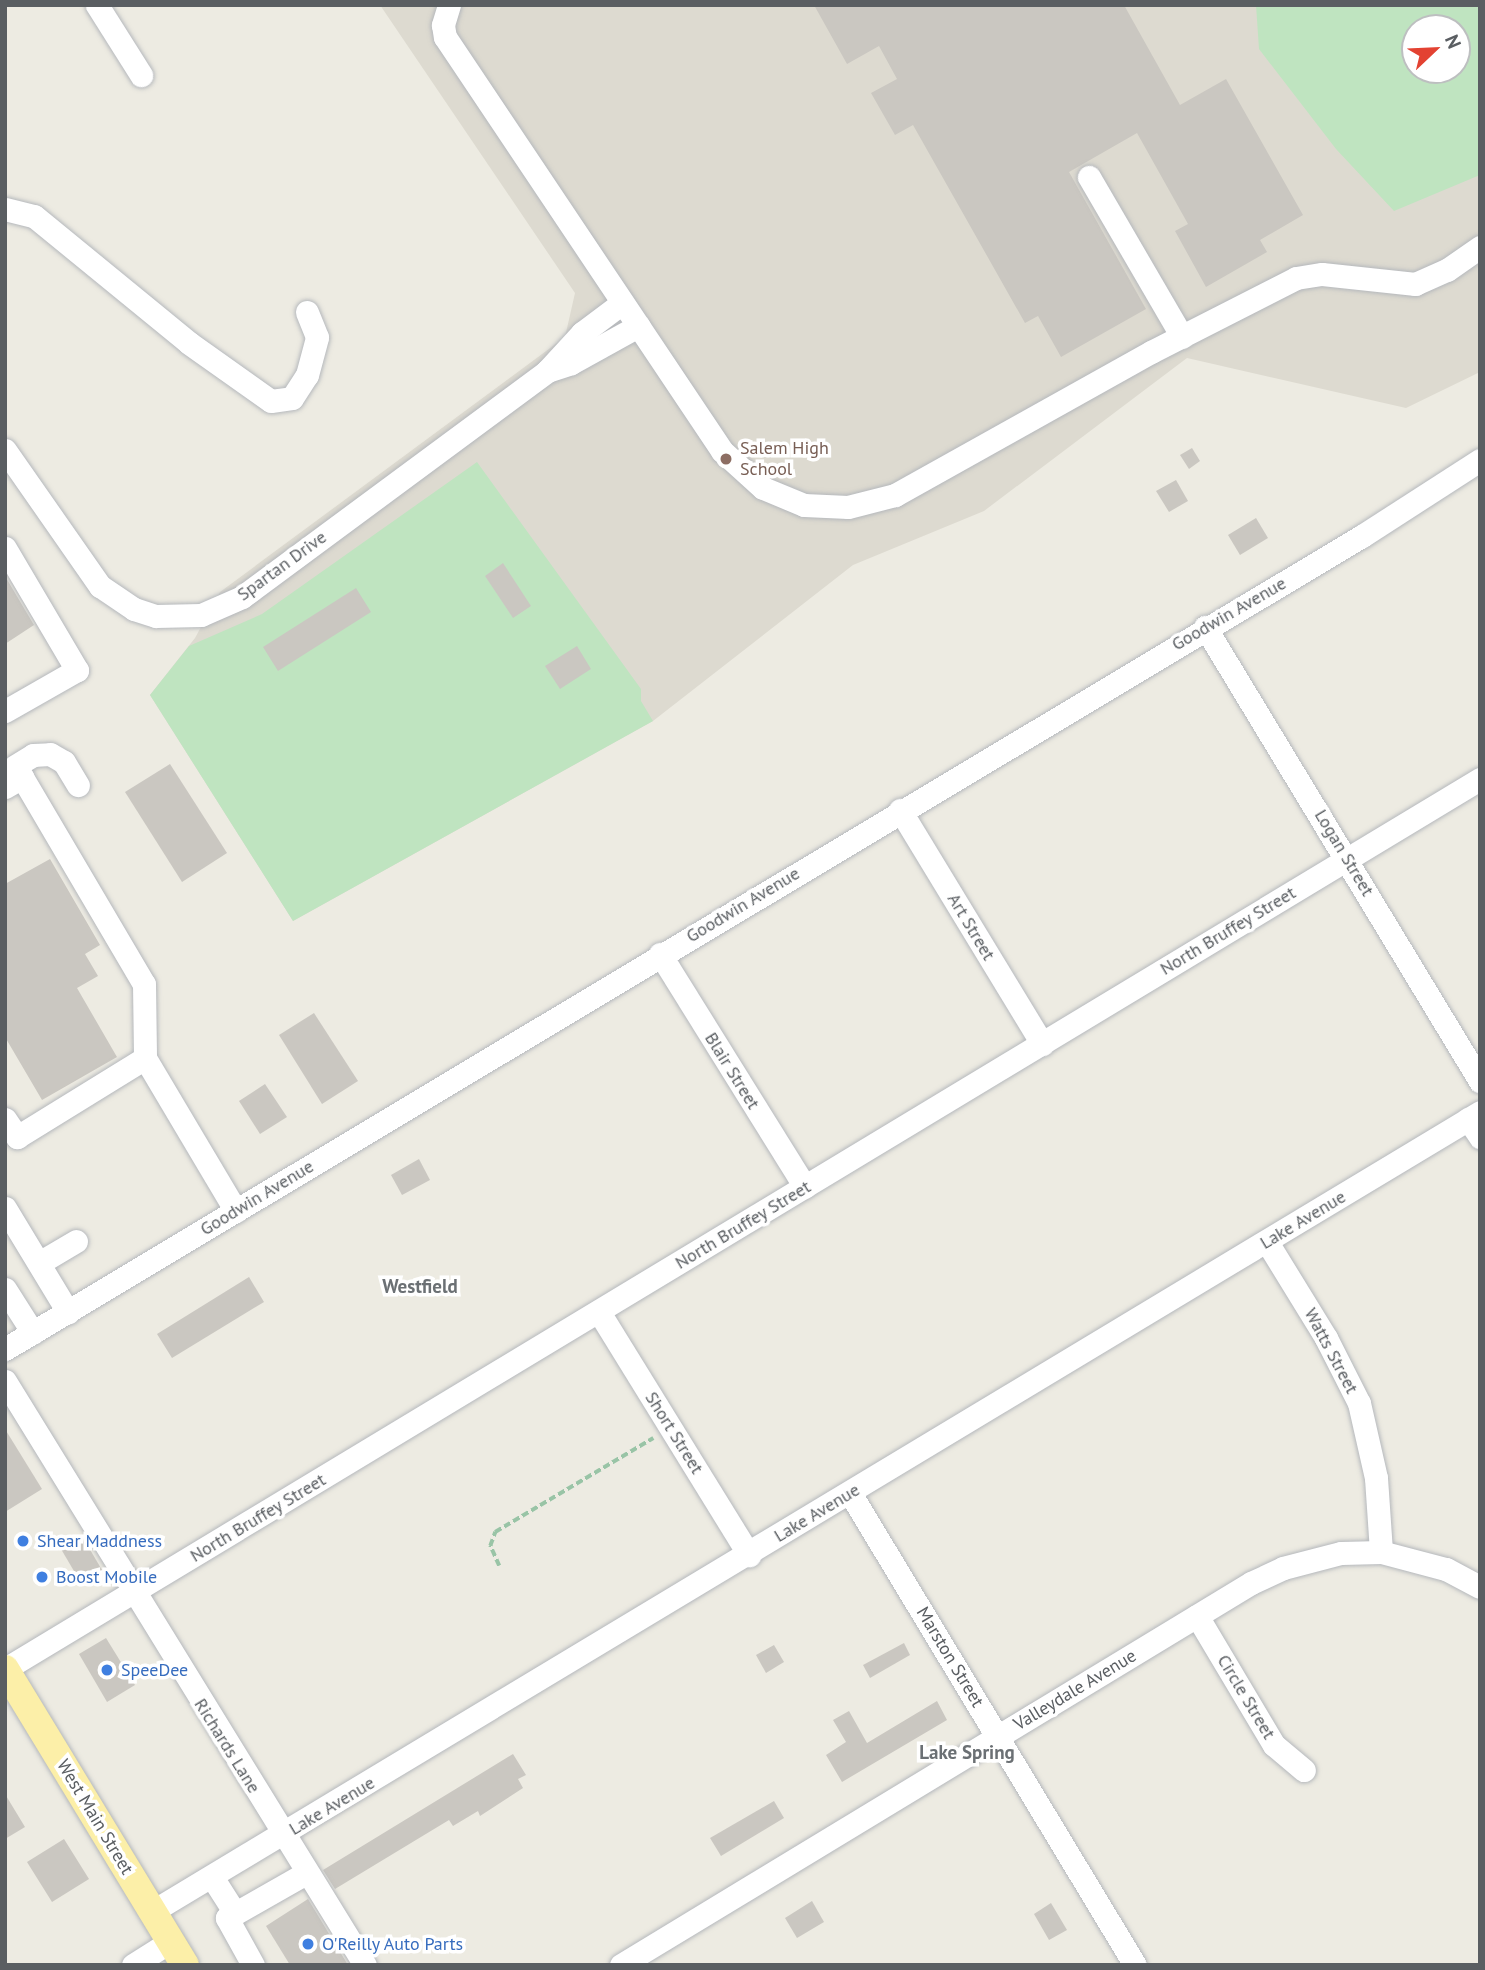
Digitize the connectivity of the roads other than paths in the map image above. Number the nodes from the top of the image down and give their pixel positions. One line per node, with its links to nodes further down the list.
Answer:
1 (97, 5): 3 (street)
2 (449, 5): 7 (street)
3 (141, 75)
4 (1089, 177): 10 (street)
5 (5, 209): 8 (street)
6 (1480, 247): 10 (street)
7 (622, 303): 9 (street); 11 (street)
8 (307, 312)
9 (638, 326): 10 (street); 11 (street)
10 (1182, 337)
11 (547, 371): 12 (street, Spartan Drive)
12 (5, 450)
13 (1480, 460): 15 (street, Goodwin Avenue)
14 (5, 548): 16 (street)
15 (1205, 627): 20 (street, Goodwin Avenue); 21 (street, Logan Street)
16 (5, 710)
17 (12, 770): 19 (street); 24 (street)
18 (1480, 779): 21 (street, North Bruffey Street)
19 (78, 785)
20 (900, 810): 22 (street, Goodwin Avenue); 23 (street, Art Street)
21 (1348, 859): 23 (street, North Bruffey Street); 25 (street, Logan Street)
22 (660, 954): 28 (street, Blair Street); 30 (street, Goodwin Avenue)
23 (1042, 1044): 28 (street, North Bruffey Street)
24 (145, 1058): 26 (street); 30 (street)
25 (1480, 1081)
26 (5, 1119)
27 (1476, 1123): 32 (street, Lake Avenue)
28 (805, 1187): 36 (street, North Bruffey Street)
29 (5, 1208): 33 (street)
30 (236, 1211): 35 (street, Goodwin Avenue)
31 (76, 1241): 33 (street)
32 (1267, 1242): 41 (street, Lake Avenue); 42 (street, Watts Street)
33 (39, 1263): 35 (street)
34 (5, 1289): 37 (street)
35 (68, 1312): 37 (street, Goodwin Avenue)
36 (599, 1312): 43 (street, Short Street); 45 (street, North Bruffey Street)
37 (33, 1333): 38 (street, Goodwin Avenue)
38 (5, 1349)
39 (5, 1382): 40 (street, Richards Lane)
40 (15, 1420): 45 (street, Richards Lane)
41 (850, 1493): 43 (street, Lake Avenue); 48 (street, Marston Street)
42 (1381, 1552): 44 (street, Valleydale Avenue); 46 (street, Valleydale Avenue)
43 (749, 1555): 50 (street, Lake Avenue)
44 (1480, 1587)
45 (134, 1592): 47 (street, North Bruffey Street); 50 (street, Richards Lane)
46 (1197, 1616): 48 (street, Valleydale Avenue); 49 (street, Circle Street)
47 (5, 1669): 53 (main road, West Main Street)
48 (998, 1736): 59 (street, Valleydale Avenue); 60 (street, Marston Street)
49 (1304, 1770)
50 (283, 1835): 51 (street, Richards Lane); 52 (street, Lake Avenue)
51 (306, 1873): 54 (street); 58 (street, Richards Lane)
52 (212, 1877): 53 (street, Lake Avenue); 54 (street)
53 (153, 1911): 55 (main road, West Main Street)
54 (236, 1913): 57 (street)
55 (178, 1953): 56 (street)
56 (133, 1965)
57 (253, 1965)
58 (365, 1965)
59 (621, 1965)
60 (1135, 1965)

